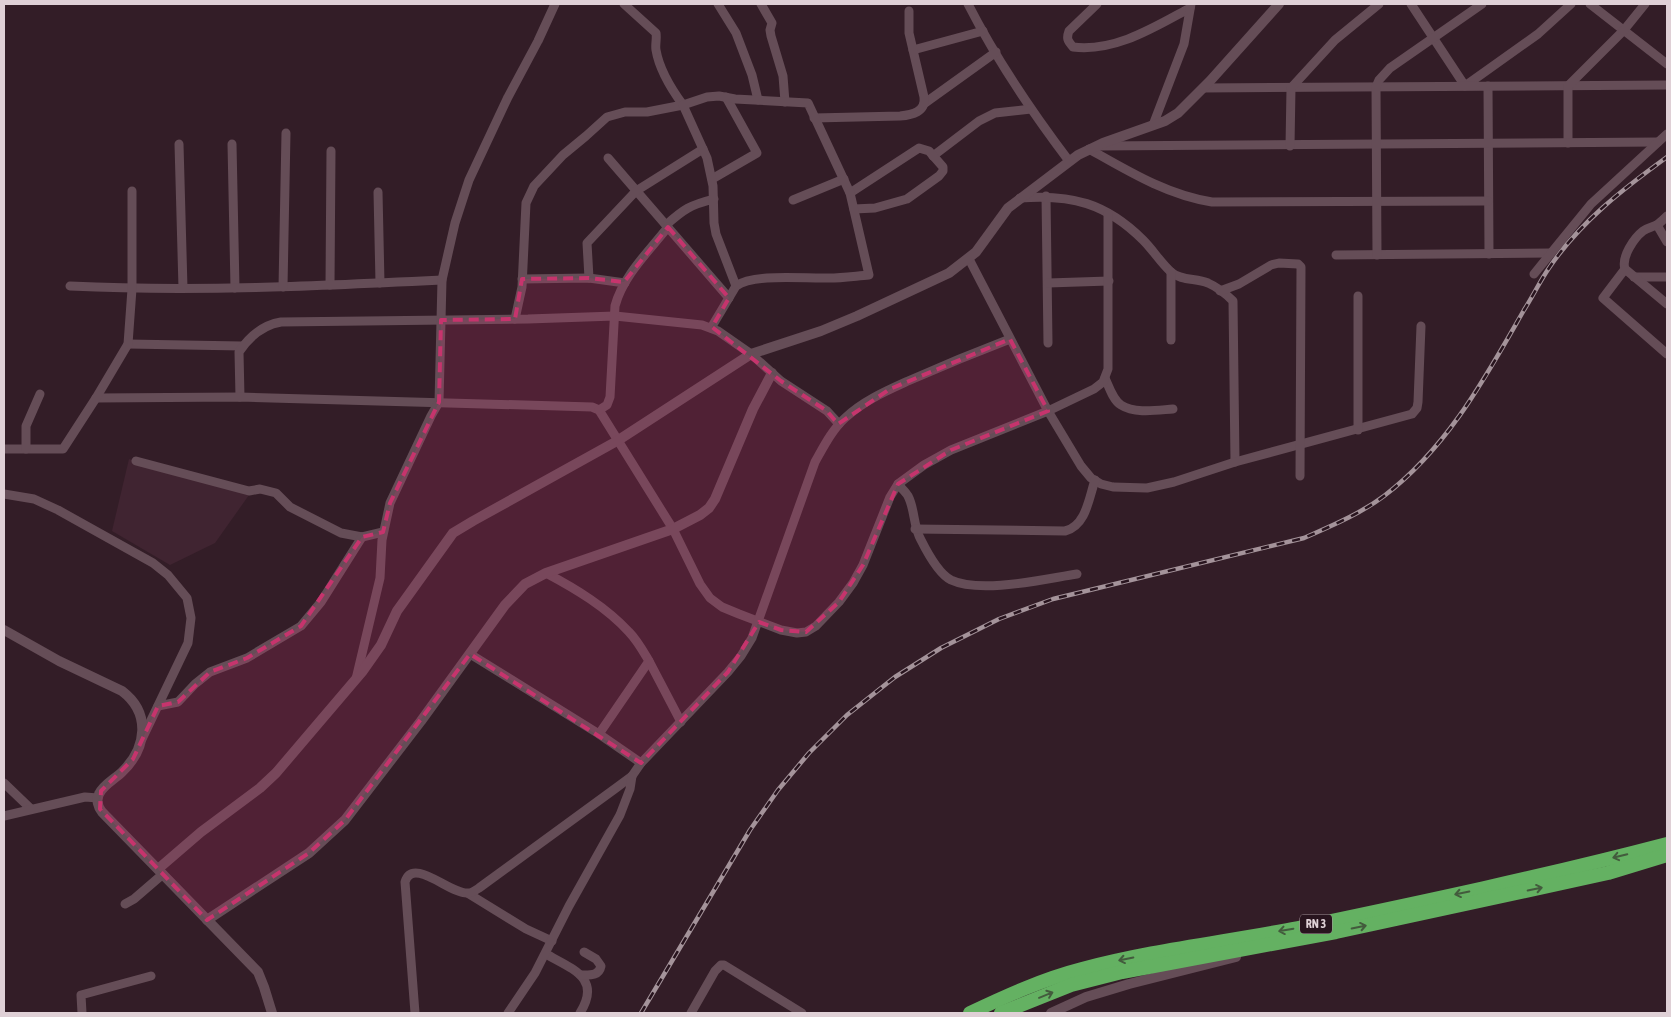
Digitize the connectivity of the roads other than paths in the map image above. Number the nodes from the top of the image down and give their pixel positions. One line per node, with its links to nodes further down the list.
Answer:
1 (555, 4): 82 (street)
2 (624, 4): 33 (street)
3 (718, 4): 30 (street)
4 (761, 4): 31 (street)
5 (968, 4): 17 (street)
6 (1097, 4): 14 (street)
7 (1279, 4): 27 (street)
8 (1379, 4): 28 (street)
9 (1411, 4): 18 (street)
10 (1482, 4): 18 (street)
11 (1571, 4): 23 (street)
12 (1590, 4): 16 (street)
13 (1645, 4): 16 (street)
14 (1190, 6): 36 (street)
15 (909, 11): 19 (street)
16 (1624, 30): 21 (street); 25 (street)
17 (983, 31): 19 (street); 20 (street)
18 (1433, 38): 23 (street); 26 (street)
19 (913, 50): 32 (street)
20 (996, 52): 32 (street); 34 (street)
21 (1667, 64)
22 (1667, 85): 25 (street)
23 (1465, 86): 24 (street); 26 (street)
24 (1488, 86): 25 (street); 43 (street)
25 (1568, 86): 40 (street)
26 (1376, 87): 28 (street); 44 (street)
27 (1203, 88): 28 (street); 36 (street)
28 (1291, 88): 45 (street)
29 (726, 98): 30 (street); 33 (street); 52 (street)
30 (758, 100): 31 (street)
31 (785, 102): 35 (street)
32 (925, 103): 35 (street)
33 (683, 105): 47 (street); 81 (street)
34 (1031, 109): 49 (street); 51 (street)
35 (814, 118): 53 (street)
36 (1153, 125): 46 (street)
37 (286, 133): 90 (street)
38 (1667, 134): 39 (street)
39 (1658, 142): 40 (street); 70 (street)
40 (1568, 143): 43 (street)
41 (179, 144): 91 (street)
42 (232, 144): 92 (street)
43 (1488, 144): 44 (street); 62 (street)
44 (1377, 145): 45 (street); 63 (street)
45 (1290, 146): 46 (street)
46 (1092, 148): 51 (street); 63 (street)
47 (703, 149): 52 (street); 54 (street)
48 (331, 151): 87 (street)
49 (933, 156): 57 (street); 64 (street)
50 (608, 158): 54 (street)
51 (1069, 161): 60 (street)
52 (712, 179): 59 (street)
53 (844, 179): 57 (street); 61 (street)
54 (636, 190): 67 (street); 80 (street)
55 (132, 191): 93 (street)
56 (378, 192): 84 (street)
57 (850, 193): 64 (street)
58 (1046, 196): 60 (street); 65 (street); 86 (street)
59 (714, 199): 67 (street); 89 (street)
60 (1018, 199): 74 (street)
61 (793, 200)
62 (1488, 201): 63 (street); 71 (street)
63 (1377, 202): 73 (street)
64 (854, 209): 89 (street)
65 (1108, 214): 76 (street); 83 (street)
66 (1667, 216): 68 (street)
67 (667, 226): 85 (street); 96 (street)
68 (1657, 226): 69 (street); 75 (street)
69 (1667, 242)
70 (1550, 253): 71 (street); 77 (street)
71 (1489, 254): 73 (street)
72 (1336, 255): 73 (street)
73 (1377, 255)
74 (969, 259): 103 (street); 108 (street)
75 (1625, 269): 78 (street); 109 (street)
76 (1171, 272): 94 (street); 104 (street)
77 (1534, 274)
78 (1634, 277): 79 (street); 97 (street)
79 (1667, 277)
80 (590, 278): 81 (street); 85 (street)
81 (522, 279): 99 (street)
82 (442, 280): 84 (street); 100 (street)
83 (1109, 281): 86 (street); 111 (street)
84 (380, 283): 87 (street)
85 (625, 283): 98 (street)
86 (1048, 283): 105 (street)
87 (330, 285): 90 (street)
88 (70, 286): 93 (street)
89 (736, 286): 96 (street)
90 (283, 287): 92 (street)
91 (183, 288): 92 (street); 93 (street)
92 (235, 288)
93 (132, 289): 106 (street)
94 (1220, 290): 122 (street); 126 (street)
95 (1358, 296): 120 (street)
96 (729, 298): 102 (street)
97 (1667, 304)
98 (615, 316): 99 (street); 102 (street); 117 (street)
99 (515, 319): 100 (street)
100 (441, 320): 107 (street); 115 (street)
101 (1421, 326): 120 (street)
102 (711, 328): 108 (street)
103 (1010, 339): 118 (street); 119 (street)
104 (1171, 340)
105 (1048, 343)
106 (128, 344): 107 (street); 114 (street)
107 (242, 346): 113 (street)
108 (751, 354): 110 (street); 121 (street)
109 (1667, 354)
110 (772, 373): 119 (street); 131 (street)
111 (1105, 378): 116 (street); 118 (street)
112 (40, 394): 124 (street)
113 (240, 397): 114 (street); 115 (street)
114 (96, 398): 124 (street)
115 (439, 402): 117 (street); 133 (street)
116 (1173, 409)
117 (599, 410): 121 (street)
118 (1048, 411): 128 (street); 129 (street)
119 (839, 424): 137 (street)
120 (1358, 430): 122 (street)
121 (617, 441): 131 (street); 141 (street)
122 (1300, 445): 126 (street); 127 (street)
123 (4, 449): 124 (street)
124 (26, 449)
125 (136, 461): 134 (street)
126 (1235, 462): 128 (street)
127 (1300, 476)
128 (1095, 480): 132 (street)
129 (898, 484): 132 (street); 137 (street)
130 (4, 494): 142 (street)
131 (673, 529): 135 (street); 137 (street)
132 (915, 529): 136 (street)
133 (383, 532): 134 (street); 141 (street)
134 (362, 537): 142 (street)
135 (546, 573): 139 (street); 140 (street)
136 (1077, 574)
137 (759, 622): 143 (street)
138 (4, 630): 145 (street)
139 (470, 654): 144 (street); 157 (street)
140 (649, 661): 143 (street); 144 (street)
141 (356, 679): 154 (street)
142 (158, 706): 145 (street)
143 (681, 722): 146 (street)
144 (599, 734): 146 (street)
145 (142, 739): 149 (street)
146 (641, 763): 147 (street)
147 (632, 776): 155 (street); 159 (street)
148 (4, 783): 150 (street)
149 (98, 798): 150 (street); 154 (street)
150 (31, 809): 151 (street)
151 (4, 816)
152 (1667, 844): 171 (highway, RN 3, one-way to 171)
153 (1667, 855): 158 (highway, RN 3, one-way to 153)
154 (161, 872): 156 (street); 157 (street)
155 (469, 894): 159 (street); 166 (street)
156 (125, 904)
157 (207, 920): 165 (street)
158 (1310, 937): 172 (highway, RN 3, one-way to 158); 173 (street)
159 (552, 941): 161 (street)
160 (584, 952): 162 (street)
161 (546, 954): 162 (street); 167 (street)
162 (582, 975): 168 (street)
163 (151, 976): 164 (street)
164 (82, 1013)
165 (272, 1013)
166 (415, 1013)
167 (508, 1013)
168 (580, 1013)
169 (692, 1013): 170 (street)
170 (802, 1013)
171 (970, 1013)
172 (1001, 1013)
173 (1050, 1013)

